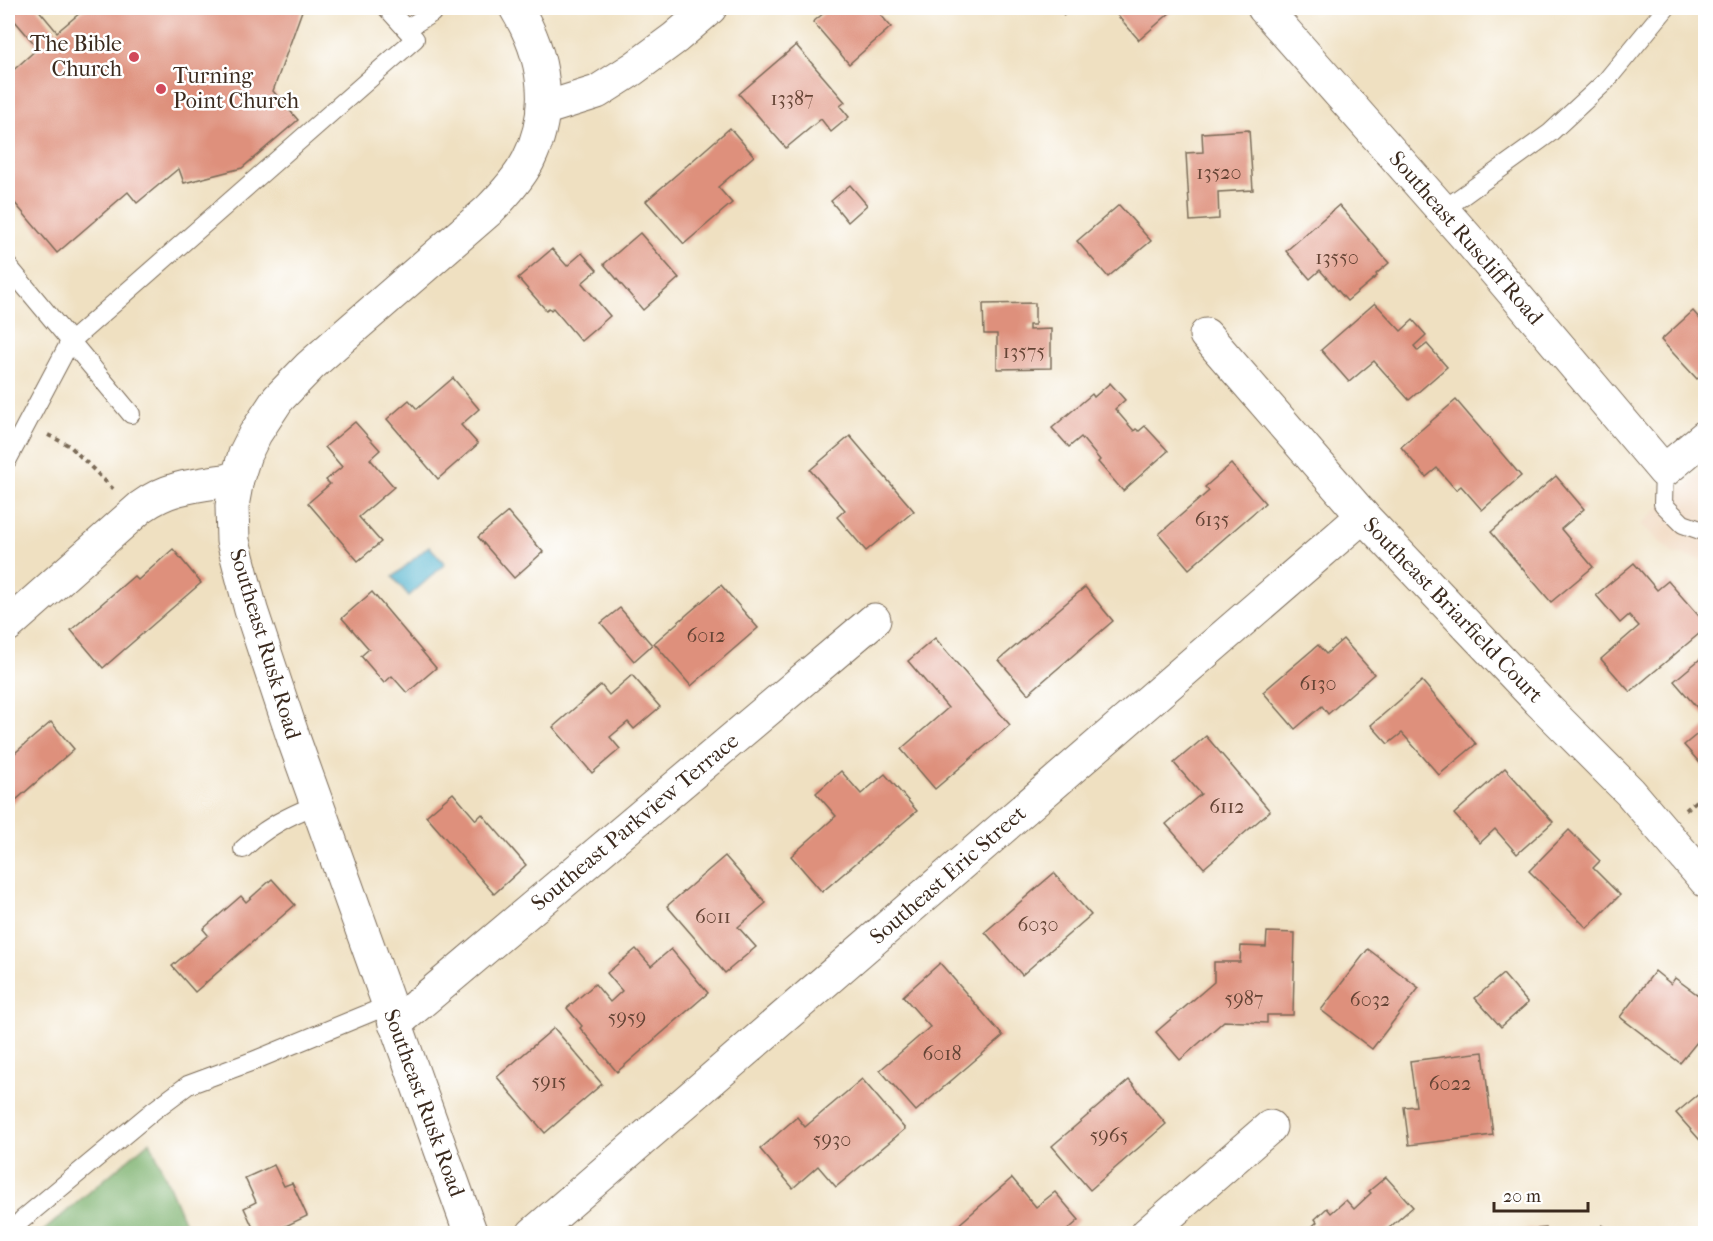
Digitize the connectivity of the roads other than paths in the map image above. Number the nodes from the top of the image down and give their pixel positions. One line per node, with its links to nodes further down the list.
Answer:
1 (387, 8): 7 (lane)
2 (436, 8): 7 (lane)
3 (516, 8): 8 (street, Southeast Rusk Road)
4 (710, 8): 8 (street)
5 (1264, 8): 9 (street, Southeast Ruscliff Road)
6 (1666, 8): 9 (lane)
7 (406, 29): 12 (lane)
8 (543, 109): 17 (street, Southeast Rusk Road)
9 (1443, 210): 16 (street, Southeast Ruscliff Road)
10 (8, 266): 12 (lane)
11 (1206, 335): 18 (street, Southeast Briarfield Court)
12 (70, 342): 13 (lane); 15 (lane)
13 (131, 414)
14 (1706, 436): 16 (street)
15 (8, 459)
16 (1664, 471): 19 (lane)
17 (237, 479): 21 (street); 22 (street, Southeast Rusk Road)
18 (1363, 516): 24 (street, Southeast Briarfield Court); 29 (street, Southeast Eric Street)
19 (1706, 532)
20 (874, 620): 25 (street, Southeast Parkview Terrace)
21 (8, 625)
22 (318, 804): 23 (lane); 25 (street, Southeast Rusk Road)
23 (243, 849)
24 (1706, 881)
25 (392, 1015): 27 (lane); 28 (street, Southeast Rusk Road)
26 (1269, 1127): 30 (street)
27 (8, 1233)
28 (471, 1233)
29 (533, 1233)
30 (1147, 1233)

